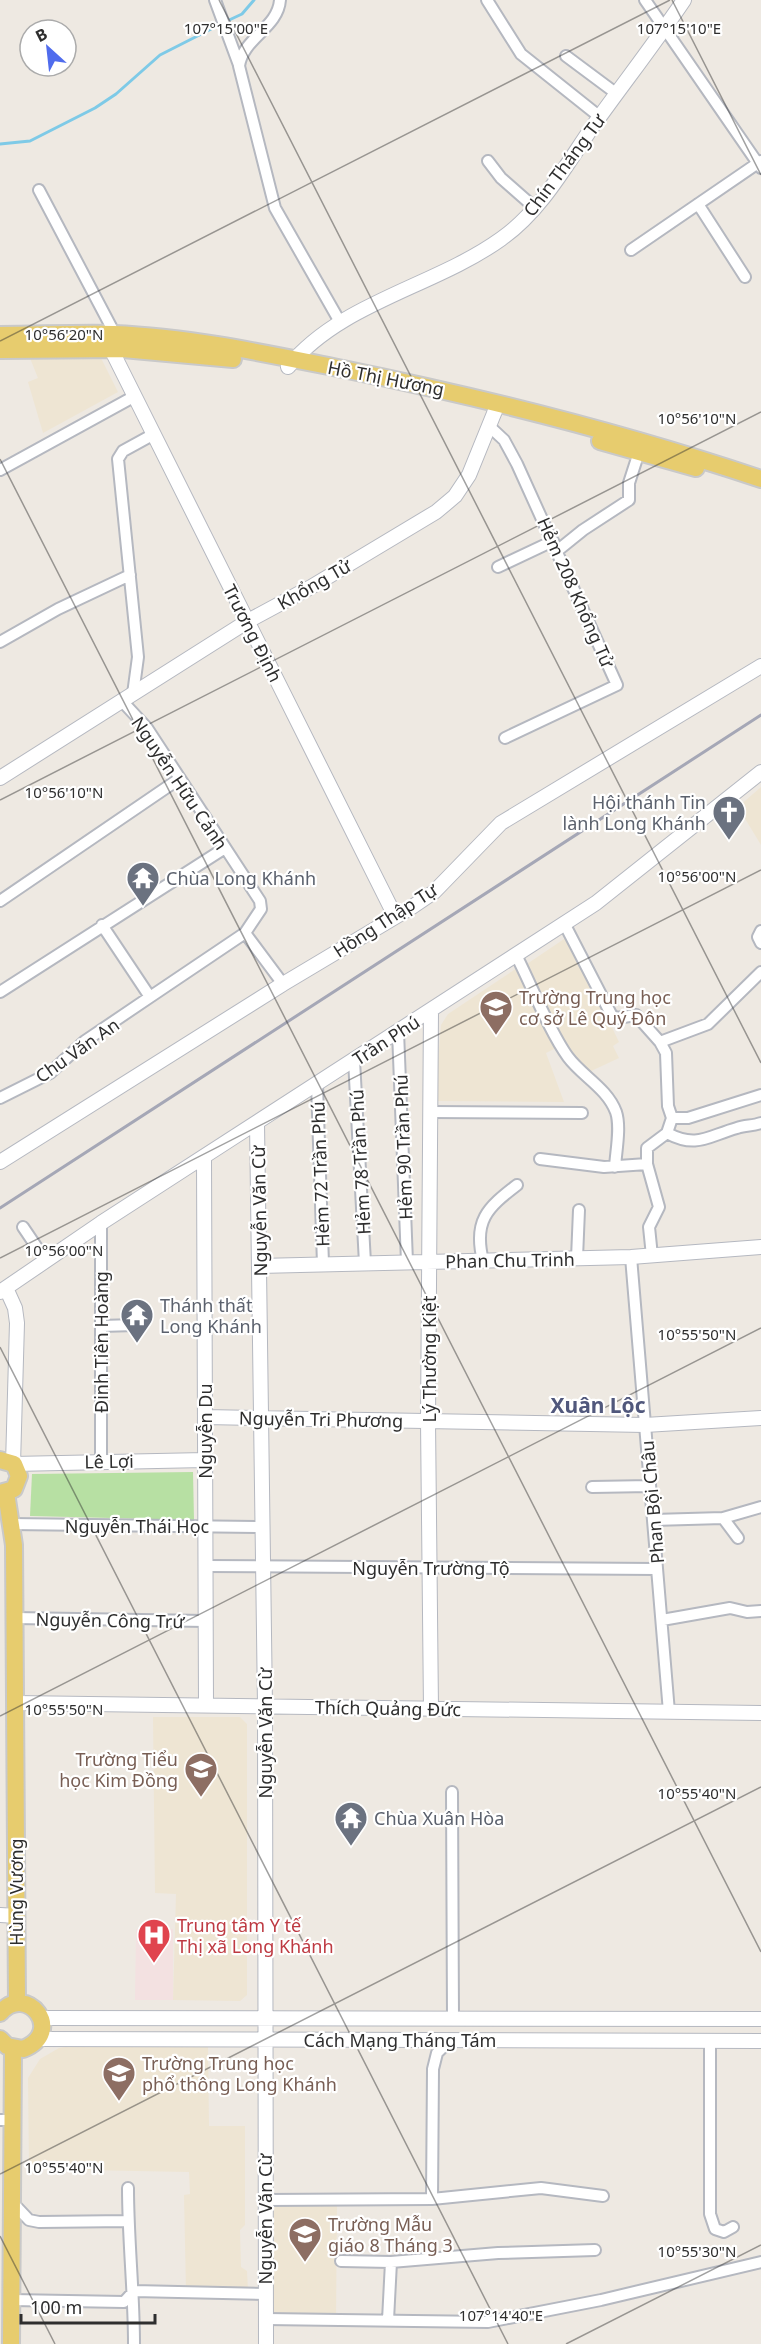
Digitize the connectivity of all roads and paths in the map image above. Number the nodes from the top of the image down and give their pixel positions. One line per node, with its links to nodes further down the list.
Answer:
1 (215, 0): 8 (street)
2 (280, 0): 8 (street)
3 (487, 0): 10 (street)
4 (645, 0): 6 (street)
5 (684, 0): 6 (street, Chín Tháng Tư)
6 (664, 29): 9 (street, Chín Tháng Tư); 12 (street)
7 (566, 56): 9 (street)
8 (239, 66): 18 (street)
9 (617, 94): 10 (street, Chín Tháng Tư)
10 (600, 117): 15 (street, Chín Tháng Tư)
11 (488, 161): 15 (street)
12 (760, 164): 14 (street)
13 (39, 190): 20 (street)
14 (698, 204): 16 (street); 17 (street)
15 (534, 207): 18 (street, Chín Tháng Tư)
16 (631, 250)
17 (745, 277)
18 (340, 322): 22 (street, Chín Tháng Tư)
19 (0, 335): 20 (main road, Hồ Thị Hương)
20 (114, 342): 21 (main road, Hồ Thị Hương); 22 (main road, Hồ Thị Hương); 23 (street, Trương Định)
21 (0, 350)
22 (291, 363): 24 (main road, Hồ Thị Hương); 28 (main road, Hồ Thị Hương)
23 (135, 396): 25 (street, Trương Định); 27 (street)
24 (492, 419): 26 (main road, Hồ Thị Hương); 30 (street, Hẻm 208 Khổng Tử); 33 (street, Khổng Tử)
25 (154, 434): 32 (street, Nguyễn Hữu Cảnh); 33 (street, Trương Định)
26 (639, 452): 29 (main road, Hồ Thị Hương); 30 (street)
27 (0, 470)
28 (761, 479)
29 (761, 491)
30 (555, 546): 31 (street); 37 (street, Hẻm 208 Khổng Tử)
31 (498, 567)
32 (130, 575): 34 (street); 36 (street, Nguyễn Hữu Cảnh)
33 (248, 621): 36 (street, Khổng Tử); 43 (street, Trương Định)
34 (0, 642)
35 (761, 666): 43 (street, Hồng Thập Tự)
36 (128, 698): 39 (street, Khổng Tử); 40 (street, Nguyễn Hữu Cảnh)
37 (506, 738)
38 (761, 772): 44 (street, Trần Phú)
39 (0, 778)
40 (179, 779): 41 (street, Nguyễn Hữu Cảnh); 42 (street)
41 (225, 848): 45 (street); 47 (street, Nguyễn Hữu Cảnh)
42 (0, 901)
43 (395, 916): 51 (street, Hồng Thập Tự)
44 (564, 923): 49 (street, Trần Phú); 56 (street)
45 (102, 925): 52 (street); 53 (street)
46 (761, 931): 48 (street)
47 (245, 933): 51 (street); 53 (street, Chu Văn An)
48 (761, 943)
49 (516, 955): 54 (street, Trần Phú); 71 (street)
50 (761, 972): 56 (street)
51 (283, 984): 69 (street, Hồng Thập Tự)
52 (0, 992)
53 (150, 998): 60 (street, Chu Văn An)
54 (431, 1010): 55 (street, Trần Phú); 61 (street, Lý Thường Kiệt)
55 (398, 1031): 57 (street, Trần Phú); 82 (street, Hẻm 90 Trần Phú)
56 (660, 1042): 63 (street)
57 (354, 1060): 58 (street, Trần Phú); 84 (street, Hẻm 78 Trần Phú)
58 (317, 1084): 64 (street, Trần Phú); 85 (street, Hẻm 72 Trần Phú)
59 (761, 1095): 63 (street)
60 (0, 1098)
61 (430, 1112): 62 (street); 83 (street, Lý Thường Kiệt)
62 (582, 1113)
63 (672, 1118): 66 (street)
64 (257, 1123): 67 (street, Trần Phú); 86 (street, Nguyễn Văn Cừ)
65 (761, 1123): 66 (street)
66 (667, 1133): 70 (street)
67 (204, 1158): 74 (street, Trần Phú); 90 (street, Nguyễn Du)
68 (540, 1159): 71 (street)
69 (0, 1162)
70 (647, 1164): 71 (street); 77 (street)
71 (615, 1167)
72 (517, 1185): 81 (street)
73 (579, 1210): 79 (street)
74 (101, 1223): 80 (street, Trần Phú); 89 (street, Đinh Tiên Hoàng)
75 (23, 1227): 80 (street)
76 (761, 1247): 77 (street, Phan Chu Trinh)
77 (652, 1256): 78 (street, Phan Chu Trinh)
78 (632, 1257): 79 (street, Phan Chu Trinh); 94 (street, Phan Bội Châu)
79 (578, 1258): 81 (street, Phan Chu Trinh)
80 (46, 1261): 87 (street, Trần Phú)
81 (483, 1261): 83 (street, Phan Chu Trinh)
82 (407, 1262): 83 (street, Phan Chu Trinh); 84 (street, Phan Chu Trinh)
83 (429, 1262): 93 (street, Lý Thường Kiệt)
84 (365, 1263): 85 (street, Phan Chu Trinh)
85 (323, 1264): 86 (street, Phan Chu Trinh)
86 (260, 1266): 91 (street, Nguyễn Văn Cừ)
87 (3, 1290): 97 (street)
88 (135, 1325): 89 (street)
89 (102, 1326): 96 (street, Đinh Tiên Hoàng)
90 (205, 1418): 91 (street, Nguyễn Tri Phương); 95 (street, Nguyễn Du)
91 (262, 1418): 93 (street, Nguyễn Tri Phương); 106 (street, Nguyễn Văn Cừ)
92 (761, 1418): 94 (street, Nguyễn Tri Phương)
93 (428, 1421): 94 (street, Nguyễn Tri Phương); 110 (street, Lý Thường Kiệt)
94 (645, 1425): 98 (street, Phan Bội Châu)
95 (205, 1460): 96 (street, Lê Lợi); 105 (street, Nguyễn Du)
96 (101, 1461): 97 (street, Lê Lợi)
97 (6, 1462): 100 (main road)
98 (650, 1486): 99 (street); 103 (street, Phan Bội Châu)
99 (592, 1487)
100 (3, 1493): 104 (main road, Hùng Vương)
101 (761, 1507): 102 (street)
102 (723, 1518): 103 (street); 107 (street)
103 (653, 1520): 111 (street, Phan Bội Châu)
104 (10, 1524): 105 (street, Nguyễn Thái Học); 113 (main road, Hùng Vương)
105 (205, 1526): 106 (street, Nguyễn Thái Học); 108 (street, Nguyễn Du)
106 (263, 1527): 109 (street, Nguyễn Văn Cừ)
107 (738, 1538)
108 (206, 1566): 109 (street, Nguyễn Trường Tộ); 115 (street, Nguyễn Du)
109 (264, 1567): 110 (street, Nguyễn Trường Tộ); 118 (street, Nguyễn Văn Cừ)
110 (429, 1568): 111 (street, Nguyễn Trường Tộ); 119 (street, Lý Thường Kiệt)
111 (657, 1569): 114 (street, Phan Bội Châu)
112 (761, 1611): 114 (street)
113 (14, 1618): 115 (street, Nguyễn Công Trứ); 116 (main road, Hùng Vương)
114 (662, 1620): 120 (street, Phan Bội Châu)
115 (206, 1621): 117 (street, Nguyễn Du)
116 (15, 1703): 117 (street, Thích Quảng Đức); 123 (main road, Hùng Vương)
117 (206, 1705): 118 (street, Thích Quảng Đức)
118 (265, 1706): 119 (street, Thích Quảng Đức); 126 (street, Nguyễn Văn Cừ)
119 (431, 1708): 120 (street, Thích Quảng Đức)
120 (669, 1712): 121 (street, Thích Quảng Đức)
121 (761, 1713)
122 (452, 1792): 127 (street)
123 (8, 1915): 124 (main road, Hùng Vương)
124 (5, 2008): 125 (main road)
125 (41, 2018): 126 (street, Cách Mạng Tháng Tám); 129 (main road)
126 (265, 2018): 127 (street, Cách Mạng Tháng Tám); 130 (street, Nguyễn Văn Cừ)
127 (453, 2019): 128 (street, Cách Mạng Tháng Tám)
128 (761, 2019)
129 (39, 2038): 130 (street, Cách Mạng Tháng Tám); 134 (main road)
130 (264, 2039): 131 (street, Cách Mạng Tháng Tám); 139 (street, Nguyễn Văn Cừ)
131 (450, 2040): 132 (street, Cách Mạng Tháng Tám); 138 (street)
132 (711, 2041): 133 (street, Cách Mạng Tháng Tám); 142 (street)
133 (761, 2042)
134 (4, 2043): 135 (main road)
135 (6, 2120): 140 (main road)
136 (128, 2188): 141 (street)
137 (603, 2196): 138 (street)
138 (432, 2199): 139 (street)
139 (265, 2200): 148 (street, Nguyễn Văn Cừ)
140 (12, 2202): 141 (street); 149 (main road)
141 (128, 2221): 147 (street)
142 (733, 2227)
143 (595, 2250): 145 (street)
144 (341, 2261): 145 (street)
145 (392, 2262): 151 (street)
146 (761, 2262): 151 (street)
147 (134, 2291): 148 (street); 149 (street); 153 (street)
148 (266, 2294): 150 (street, Nguyễn Văn Cừ)
149 (12, 2300): 152 (main road)
150 (266, 2319): 151 (street); 154 (street, Nguyễn Văn Cừ)
151 (388, 2320)
152 (11, 2344)
153 (134, 2344)
154 (266, 2344)

